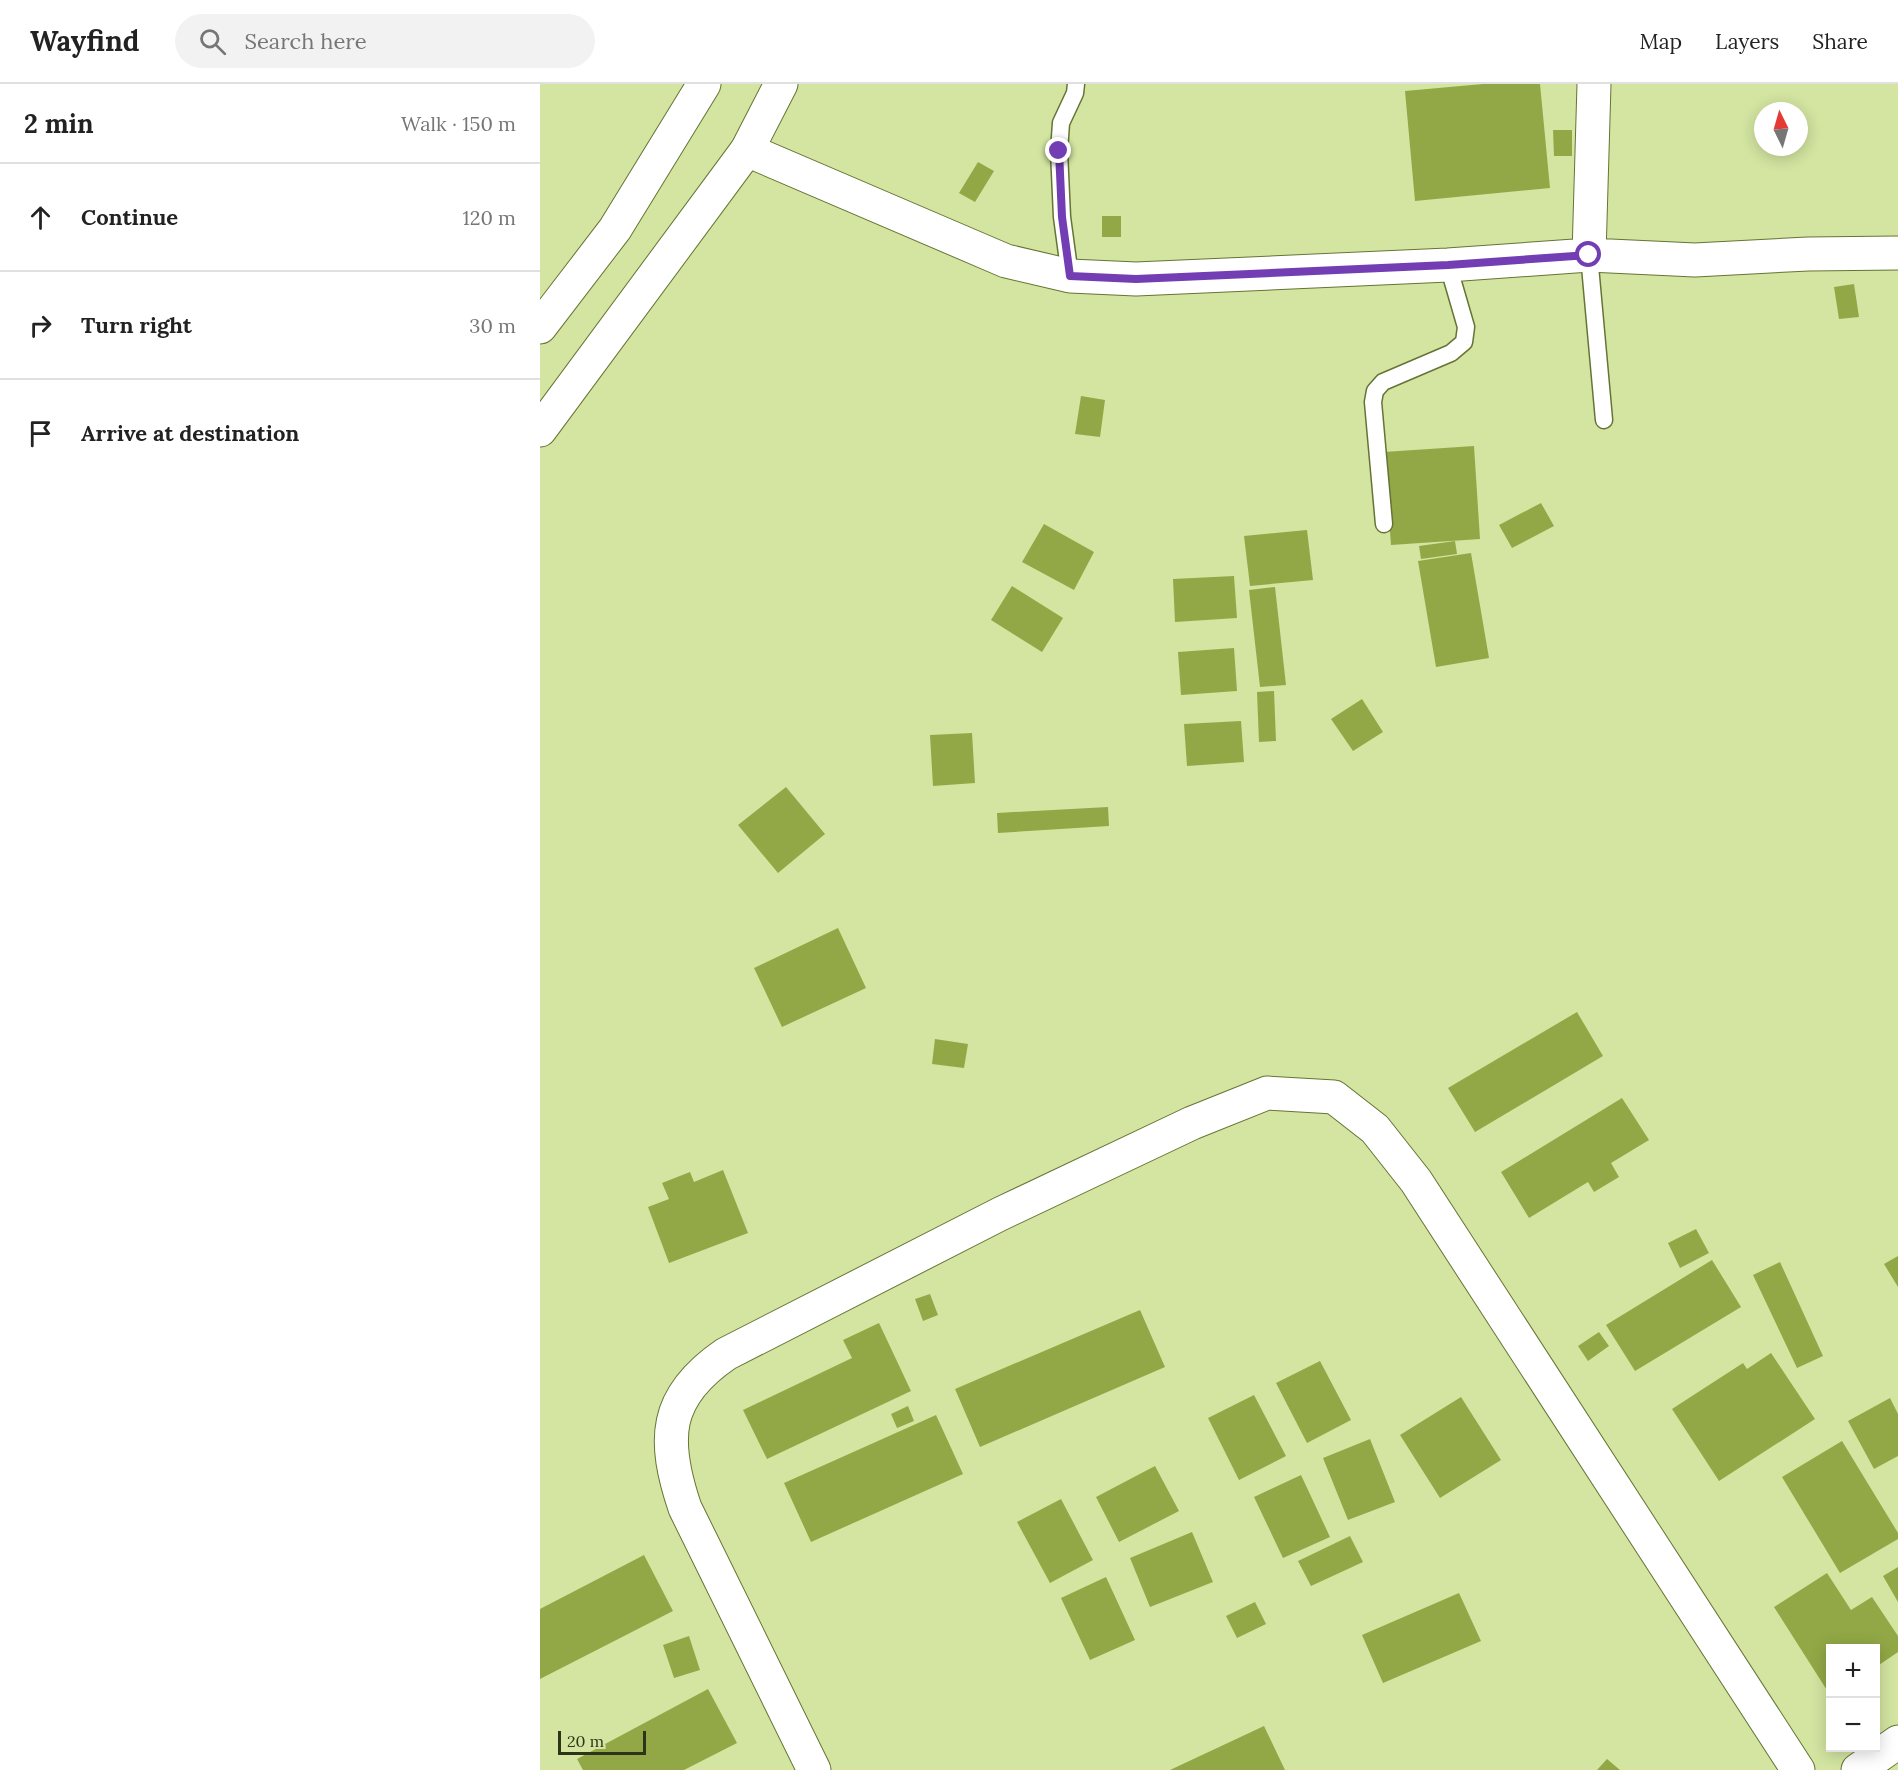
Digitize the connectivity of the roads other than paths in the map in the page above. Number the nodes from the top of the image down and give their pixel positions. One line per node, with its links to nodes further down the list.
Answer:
1 (704, 84): 10 (street)
2 (781, 84): 5 (street)
3 (1076, 84): 9 (lane)
4 (1594, 84): 7 (street)
5 (747, 150): 9 (street); 12 (street)
6 (1898, 253): 7 (street)
7 (1589, 255): 8 (street); 11 (lane)
8 (1448, 265): 9 (street); 13 (lane)
9 (1070, 276)
10 (540, 327)
11 (1604, 420)
12 (540, 430)
13 (1384, 524)
14 (1898, 1742): 17 (street)
15 (814, 1770): 16 (street)
16 (1798, 1770)
17 (1858, 1770)

